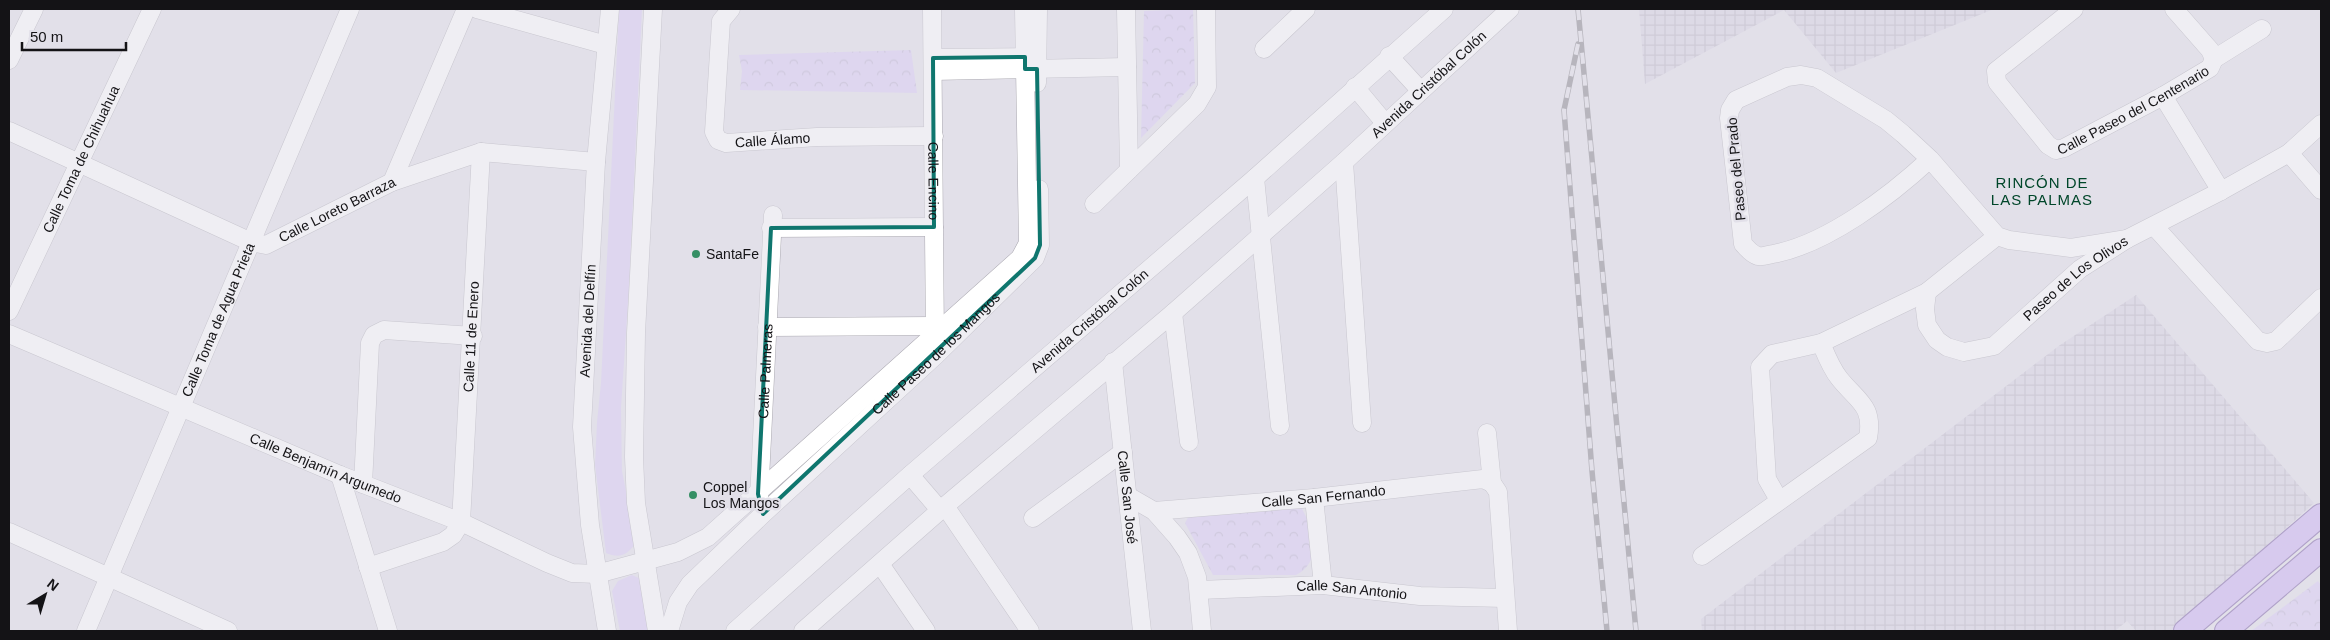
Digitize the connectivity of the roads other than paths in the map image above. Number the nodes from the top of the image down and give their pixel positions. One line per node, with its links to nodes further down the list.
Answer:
1 (34, 9): 24 (street)
2 (152, 9): 40 (street, Calle Toma de Chihuahua)
3 (350, 9): 52 (street, Calle Toma de Agua Prieta)
4 (466, 9): 43 (street)
5 (477, 9): 20 (street)
6 (610, 9): 20 (street, Avenida del Delfín)
7 (653, 9): 89 (street)
8 (731, 9): 34 (street, Calle Álamo)
9 (932, 9): 27 (street, Calle Encino)
10 (1024, 9): 26 (street, Calle Paseo de los Mangos)
11 (1038, 9): 26 (street, Calle Paseo de los Mangos)
12 (1126, 9): 25 (street)
13 (1206, 9): 41 (street)
14 (1444, 9): 22 (street, Avenida Cristóbal Colón)
15 (1510, 9): 29 (street, Avenida Cristóbal Colón)
16 (2074, 9): 30 (street, Calle Paseo del Centenario)
17 (2174, 9): 23 (street, Calle Paseo del Centenario)
18 (1302, 10): 21 (street)
19 (2262, 29): 23 (street, Calle Paseo del Centenario)
20 (606, 45): 38 (street, Avenida del Delfín)
21 (1264, 49)
22 (1390, 56): 28 (street, Avenida Cristóbal Colón); 29 (street)
23 (2214, 59): 30 (street, Calle Paseo del Centenario)
24 (9, 60)
25 (1127, 62): 26 (street); 41 (street)
26 (1031, 63): 27 (street); 60 (street, Calle Paseo de los Mangos); 64 (street, Calle Paseo de los Mangos)
27 (933, 65): 34 (street, Calle Encino)
28 (1355, 87): 31 (street); 42 (street, Avenida Cristóbal Colón)
29 (1420, 90): 31 (street, Avenida Cristóbal Colón)
30 (2163, 96): 45 (street)
31 (1385, 123): 39 (street, Avenida Cristóbal Colón)
32 (2321, 124): 36 (street)
33 (9, 131): 40 (street)
34 (934, 136): 48 (street, Calle Encino)
35 (481, 152): 38 (street, Calle Loreto Barraza); 43 (street, Calle Loreto Barraza); 62 (street, Calle 11 de Enero)
36 (2289, 153): 44 (street); 45 (street)
37 (1930, 159): 37 (street, Paseo del Prado); 50 (street, Paseo del Prado)
38 (596, 162): 92 (street, Avenida del Delfín)
39 (1344, 162): 49 (street, Avenida Cristóbal Colón); 67 (street)
40 (79, 164): 52 (street); 57 (street, Calle Toma de Chihuahua)
41 (1129, 170): 46 (street)
42 (1255, 178): 49 (street); 73 (street, Avenida Cristóbal Colón)
43 (392, 182): 52 (street, Calle Loreto Barraza)
44 (2321, 190)
45 (2221, 191): 47 (street)
46 (1094, 204)
47 (2154, 226): 51 (street); 56 (street)
48 (934, 227): 59 (street, Calle Palmeras); 60 (street, Calle Encino)
49 (1261, 235): 58 (street, Avenida Cristóbal Colón); 68 (street)
50 (1998, 236): 53 (street, Paseo de Los Olivos); 55 (street)
51 (2127, 238): 53 (street, Paseo de Los Olivos); 54 (street, Paseo de Los Olivos)
52 (251, 242): 66 (street, Calle Toma de Agua Prieta)
53 (2071, 248): 54 (street)
54 (2080, 269): 55 (street, Paseo de Los Olivos)
55 (1927, 292): 63 (street)
56 (2321, 298)
57 (9, 311)
58 (1173, 313): 65 (street, Avenida Cristóbal Colón); 70 (street)
59 (767, 328): 60 (street); 76 (street, Calle Palmeras)
60 (934, 331): 64 (street, Calle Encino); 76 (street, Calle Paseo de los Mangos)
61 (9, 334): 66 (street, Calle Benjamín Argumedo)
62 (472, 336): 75 (street); 85 (street, Calle 11 de Enero)
63 (1821, 343): 79 (street); 79 (street)
64 (936, 355): 82 (street, Calle Paseo de los Mangos)
65 (1114, 362): 71 (street, Calle San José); 80 (street, Avenida Cristóbal Colón)
66 (181, 408): 72 (street, Calle Benjamín Argumedo); 93 (street, Calle Toma de Agua Prieta)
67 (1362, 423)
68 (1280, 426)
69 (1487, 433): 74 (street)
70 (1189, 442)
71 (1123, 452): 77 (street, Calle San José); 84 (street)
72 (340, 475): 75 (street, Calle Benjamín Argumedo); 91 (street)
73 (910, 475): 80 (street); 104 (street, Avenida Cristóbal Colón)
74 (1492, 483): 78 (street, Calle San Fernando); 96 (street)
75 (363, 484): 85 (street, Calle Benjamín Argumedo)
76 (758, 494): 82 (street, Calle Palmeras); 89 (street, Calle Paseo de los Mangos)
77 (1128, 496): 81 (street); 107 (street, Calle San José)
78 (1314, 498): 81 (street, Calle San Fernando); 94 (street)
79 (1779, 500): 88 (street)
80 (942, 508): 90 (street, Avenida Cristóbal Colón); 106 (street)
81 (1154, 511): 95 (street)
82 (763, 514): 103 (street, Calle Paseo de los Mangos)
83 (2321, 515): 110 (main road)
84 (1033, 518)
85 (461, 522): 91 (street); 92 (street, Calle Benjamín Argumedo)
86 (9, 532): 93 (street)
87 (2321, 550): 111 (main road)
88 (1702, 556)
89 (645, 561): 92 (street, Calle Benjamín Argumedo); 102 (street)
90 (880, 564): 97 (street, Avenida Cristóbal Colón); 105 (street)
91 (368, 567): 100 (street)
92 (596, 574): 101 (street, Avenida del Delfín)
93 (109, 577): 98 (street, Calle Toma de Agua Prieta); 99 (street)
94 (1322, 585): 95 (street, Calle San Antonio); 96 (street, Calle San Antonio)
95 (1200, 590): 108 (street)
96 (1505, 598): 109 (street)
97 (813, 628)
98 (86, 631)
99 (228, 631)
100 (388, 631)
101 (607, 631)
102 (658, 631)
103 (669, 631)
104 (735, 631)
105 (926, 631)
106 (1030, 631)
107 (1142, 631)
108 (1202, 631)
109 (1508, 631)
110 (2185, 631)
111 (2226, 631)

